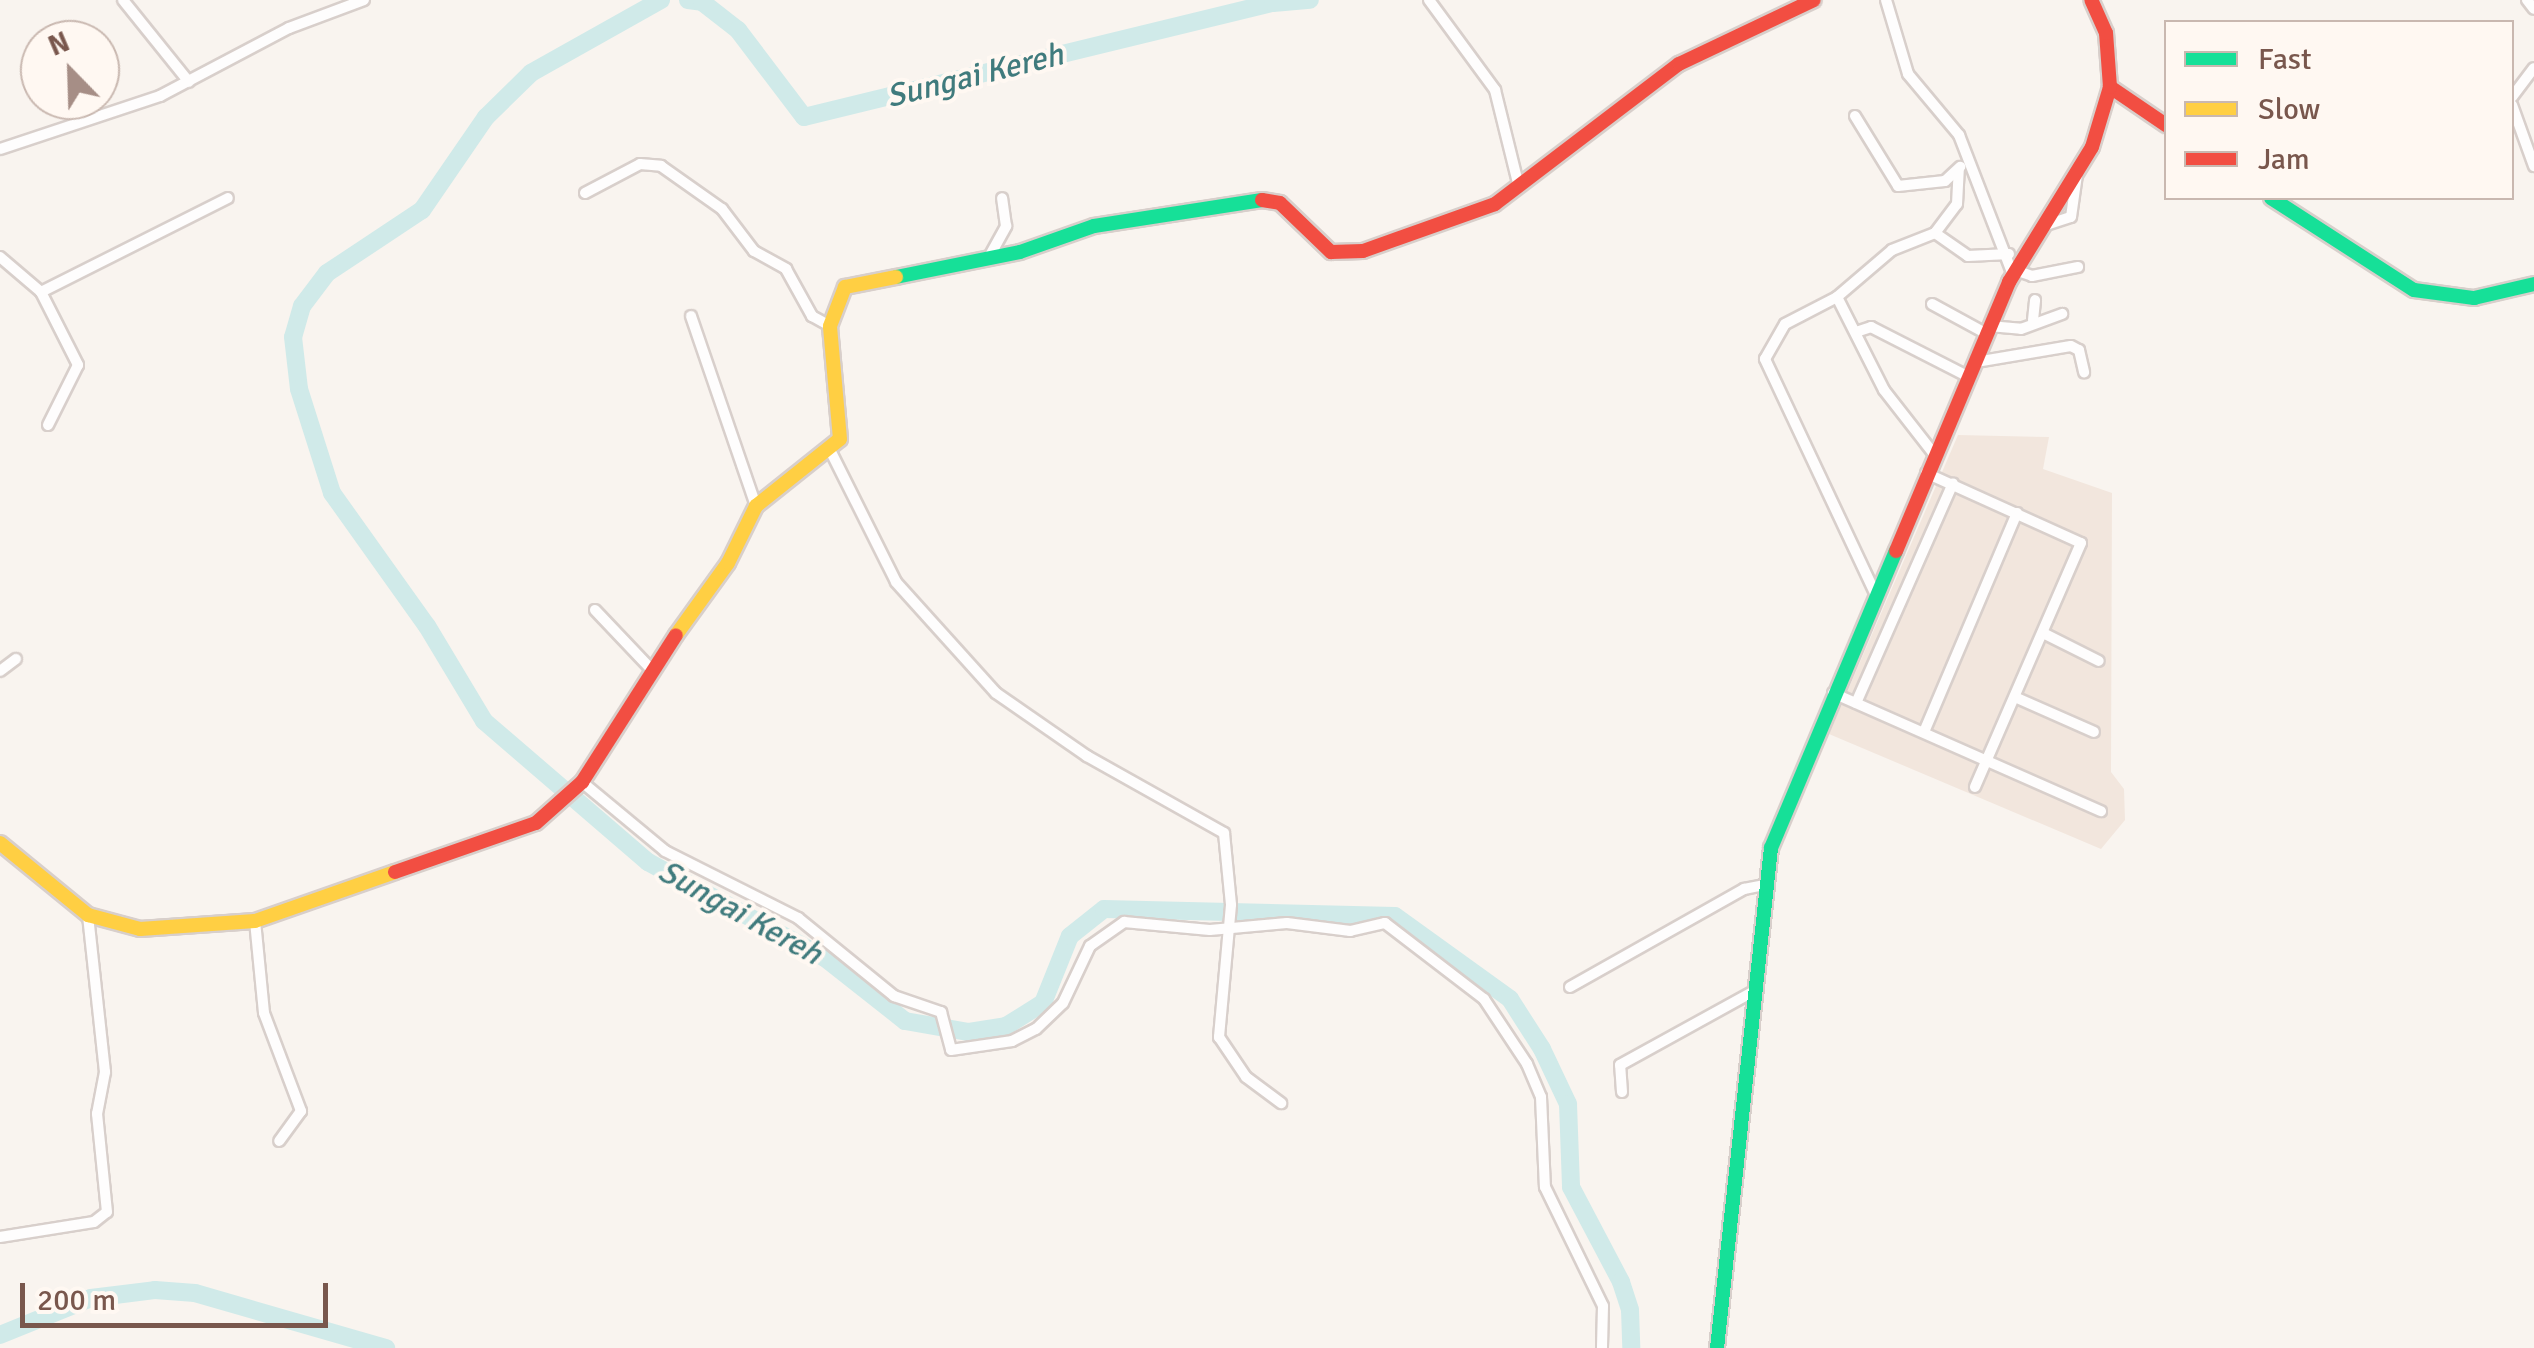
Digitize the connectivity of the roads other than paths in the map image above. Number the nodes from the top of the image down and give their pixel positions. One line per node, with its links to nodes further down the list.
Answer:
1 (122, 0): 10 (street)
2 (364, 0): 10 (street)
3 (1429, 0): 20 (street)
4 (1814, 0): 20 (street)
5 (1886, 0): 17 (street)
6 (2092, 0): 11 (street)
7 (2527, 0): 8 (street)
8 (2534, 9)
9 (2534, 68): 12 (street)
10 (190, 82): 16 (street)
11 (2110, 87): 15 (street); 30 (street)
12 (2514, 98)
13 (2514, 107): 18 (street)
14 (1855, 116): 19 (street)
15 (2164, 125)
16 (0, 149)
17 (1963, 151): 19 (street); 26 (street)
18 (2534, 166)
19 (1959, 170): 25 (street)
20 (1519, 187): 28 (street)
21 (586, 193): 39 (street)
22 (228, 198): 32 (street)
23 (1002, 198): 28 (street)
24 (2274, 200): 31 (street)
25 (1935, 233): 26 (street); 33 (street)
26 (2009, 254): 30 (street)
27 (0, 256): 32 (street)
28 (988, 259): 39 (street)
29 (2078, 267): 30 (street)
30 (2014, 273): 40 (street)
31 (2534, 284)
32 (41, 292): 44 (street)
33 (1837, 297): 41 (street); 51 (street)
34 (2034, 300): 38 (street)
35 (1932, 304): 40 (street)
36 (2062, 314): 38 (street)
37 (690, 316): 49 (street)
38 (2033, 320): 40 (street)
39 (830, 326): 45 (street)
40 (1988, 330): 42 (street)
41 (1856, 332): 42 (street); 46 (street)
42 (1972, 370): 43 (street); 46 (street)
43 (2084, 372)
44 (48, 425)
45 (830, 452): 49 (street); 71 (street)
46 (1934, 454): 47 (street)
47 (1926, 474): 48 (street); 51 (street)
48 (1953, 483): 50 (street); 60 (street)
49 (756, 506): 56 (street)
50 (2018, 513): 53 (street); 61 (street)
51 (1876, 595): 58 (street)
52 (595, 610): 56 (street)
53 (2044, 634): 55 (street); 59 (street)
54 (16, 659): 57 (street)
55 (2099, 661)
56 (651, 669): 65 (street)
57 (0, 671)
58 (1833, 693): 60 (street); 68 (street)
59 (2017, 698): 62 (street); 63 (street)
60 (1856, 702): 61 (street)
61 (1924, 732): 63 (street)
62 (2094, 732)
63 (1987, 761): 64 (street); 66 (street)
64 (1975, 786)
65 (574, 792): 70 (street); 71 (street)
66 (2102, 810)
67 (0, 842): 69 (street)
68 (1764, 886): 72 (street); 73 (street)
69 (88, 916): 70 (street); 77 (street)
70 (255, 921): 76 (street)
71 (1230, 922): 75 (street); 78 (street)
72 (1570, 987)
73 (1752, 992): 74 (street); 79 (street)
74 (1622, 1092)
75 (1281, 1102)
76 (278, 1141)
77 (0, 1236)
78 (1602, 1348)
79 (1717, 1348)

